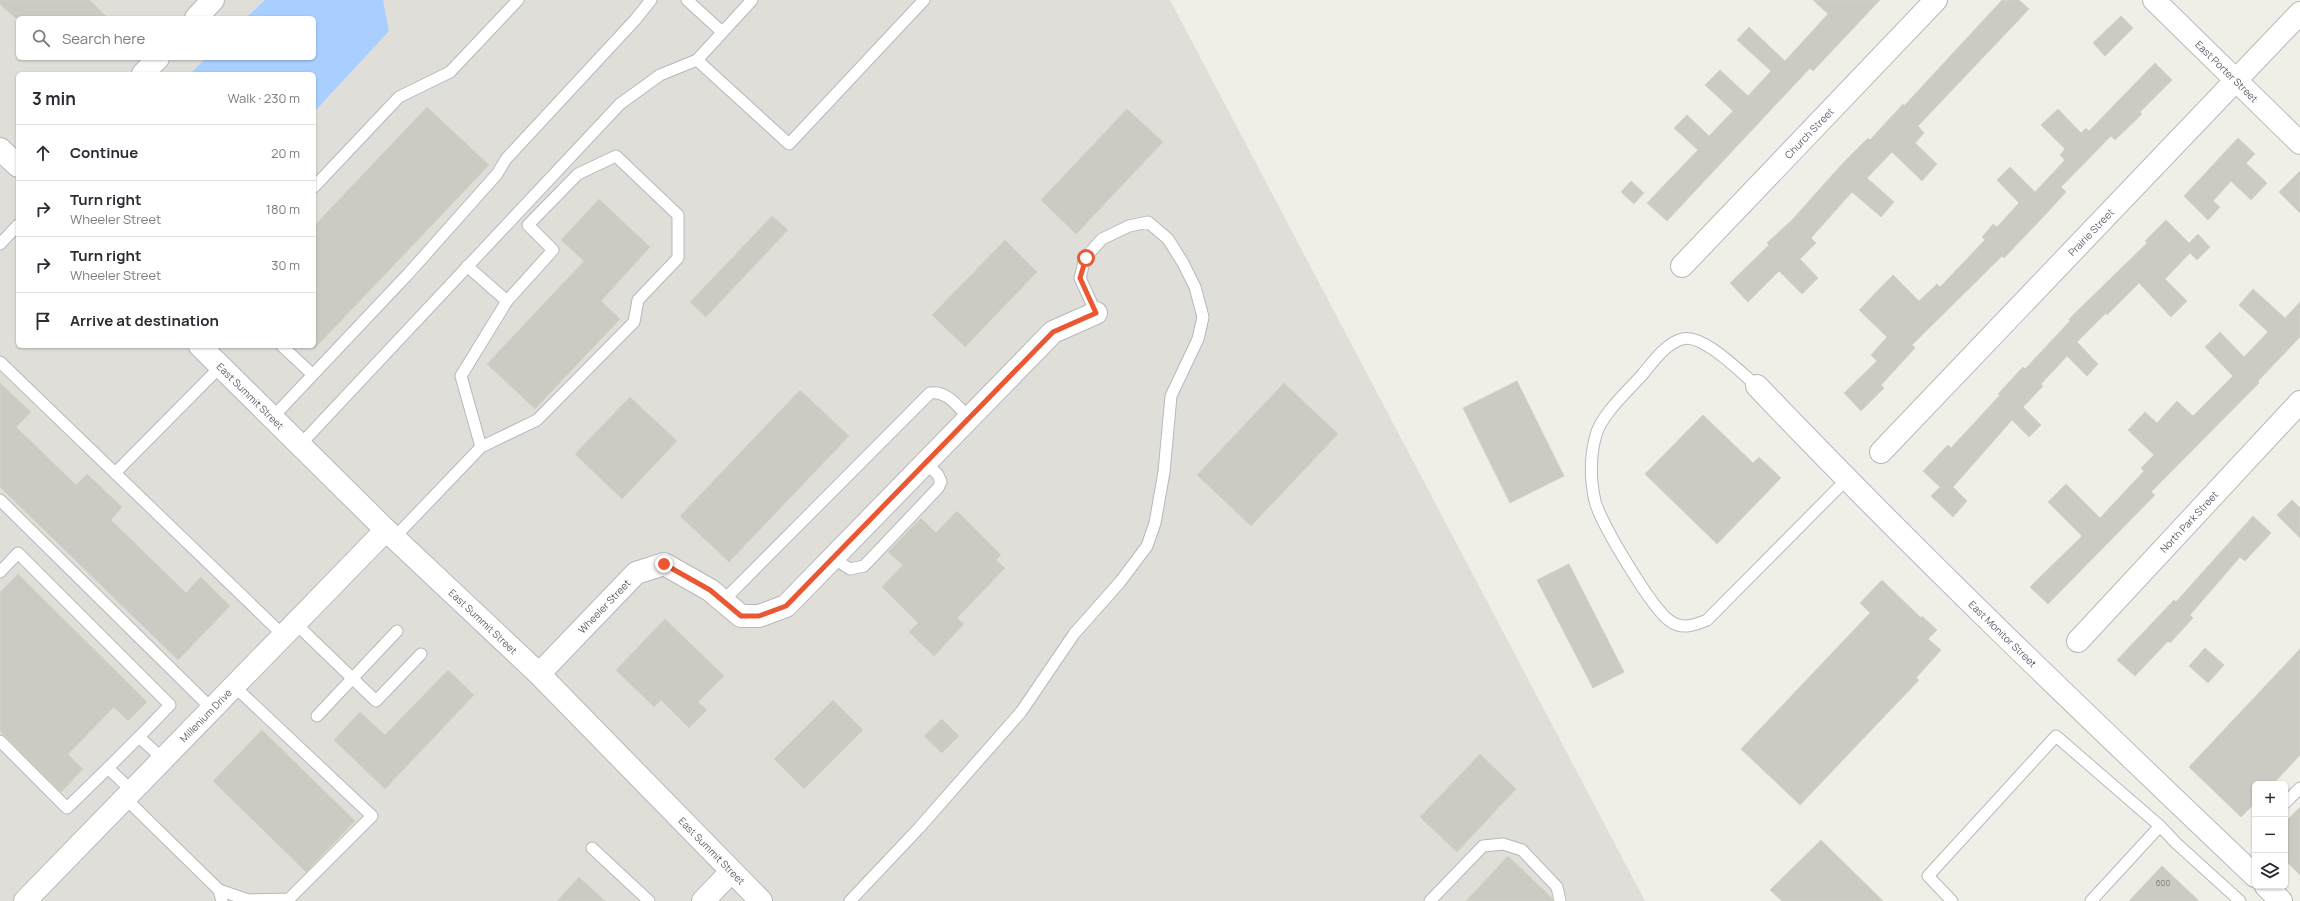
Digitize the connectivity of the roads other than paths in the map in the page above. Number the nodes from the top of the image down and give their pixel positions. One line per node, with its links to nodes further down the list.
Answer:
1 (213, 0): 10 (street)
2 (518, 0): 19 (lane)
3 (651, 0): 32 (lane)
4 (687, 0): 11 (lane)
5 (752, 0): 11 (lane)
6 (924, 0): 13 (lane)
7 (1936, 0): 25 (street, Church Street)
8 (2154, 0): 15 (street, East Porter Street)
9 (2300, 12): 15 (street, Prairie Street)
10 (198, 16)
11 (722, 32): 13 (lane)
12 (156, 60): 14 (street)
13 (697, 60): 20 (lane)
14 (145, 72)
15 (2235, 81): 16 (street, East Porter Street); 39 (street, Prairie Street)
16 (2300, 143)
17 (0, 149): 18 (street)
18 (16, 164)
19 (316, 185)
20 (515, 213): 21 (lane); 24 (lane)
21 (528, 225): 26 (lane); 38 (lane)
22 (16, 227): 23 (lane)
23 (0, 244)
24 (467, 266): 26 (lane); 37 (lane)
25 (1682, 266)
26 (507, 301): 38 (lane)
27 (1096, 313): 36 (street, Wheeler Street); 73 (lane)
28 (202, 348): 31 (street, East Summit Street)
29 (284, 348): 32 (lane)
30 (0, 362): 40 (lane)
31 (221, 366): 35 (street, East Summit Street); 40 (lane)
32 (312, 374): 35 (lane)
33 (1757, 386): 41 (street, East Monitor Street); 41 (lane)
34 (2300, 402): 48 (street, North Park Street)
35 (272, 418): 37 (street, East Summit Street)
36 (969, 418): 45 (street, Wheeler Street); 45 (lane)
37 (300, 445): 43 (street, East Summit Street)
38 (481, 447): 43 (lane)
39 (1881, 452)
40 (115, 473): 46 (lane)
41 (1846, 480): 65 (street, East Monitor Street)
42 (3, 508): 53 (lane)
43 (390, 534): 46 (street, Millenium Drive); 50 (street, East Summit Street)
44 (0, 572): 55 (lane)
45 (723, 601): 50 (street, Wheeler Street)
46 (289, 629): 51 (lane); 52 (street, Millenium Drive)
47 (398, 631): 51 (lane)
48 (2078, 641)
49 (421, 654): 51 (lane)
50 (539, 674): 64 (street, East Summit Street)
51 (354, 679): 54 (lane)
52 (234, 686): 53 (street, Millenium Drive); 67 (lane)
53 (212, 709): 57 (street, Millenium Drive)
54 (317, 716)
55 (139, 737): 57 (lane); 58 (lane)
56 (0, 741): 58 (lane)
57 (163, 759): 60 (street, Millenium Drive)
58 (108, 768): 60 (lane)
59 (2300, 788): 61 (lane)
60 (128, 795): 67 (lane); 68 (street, Millenium Drive)
61 (2288, 800)
62 (2160, 826): 76 (lane); 77 (lane); 78 (lane)
63 (592, 848): 70 (lane)
64 (732, 872): 71 (street); 72 (street, East Summit Street)
65 (2252, 873)
66 (2269, 889): 79 (street)
67 (219, 890): 69 (lane)
68 (25, 901)
69 (222, 901)
70 (649, 901)
71 (703, 901)
72 (761, 901)
73 (850, 901)
74 (1430, 901): 75 (lane)
75 (1560, 901)
76 (1952, 901)
77 (2091, 901)
78 (2240, 901)
79 (2282, 901)

